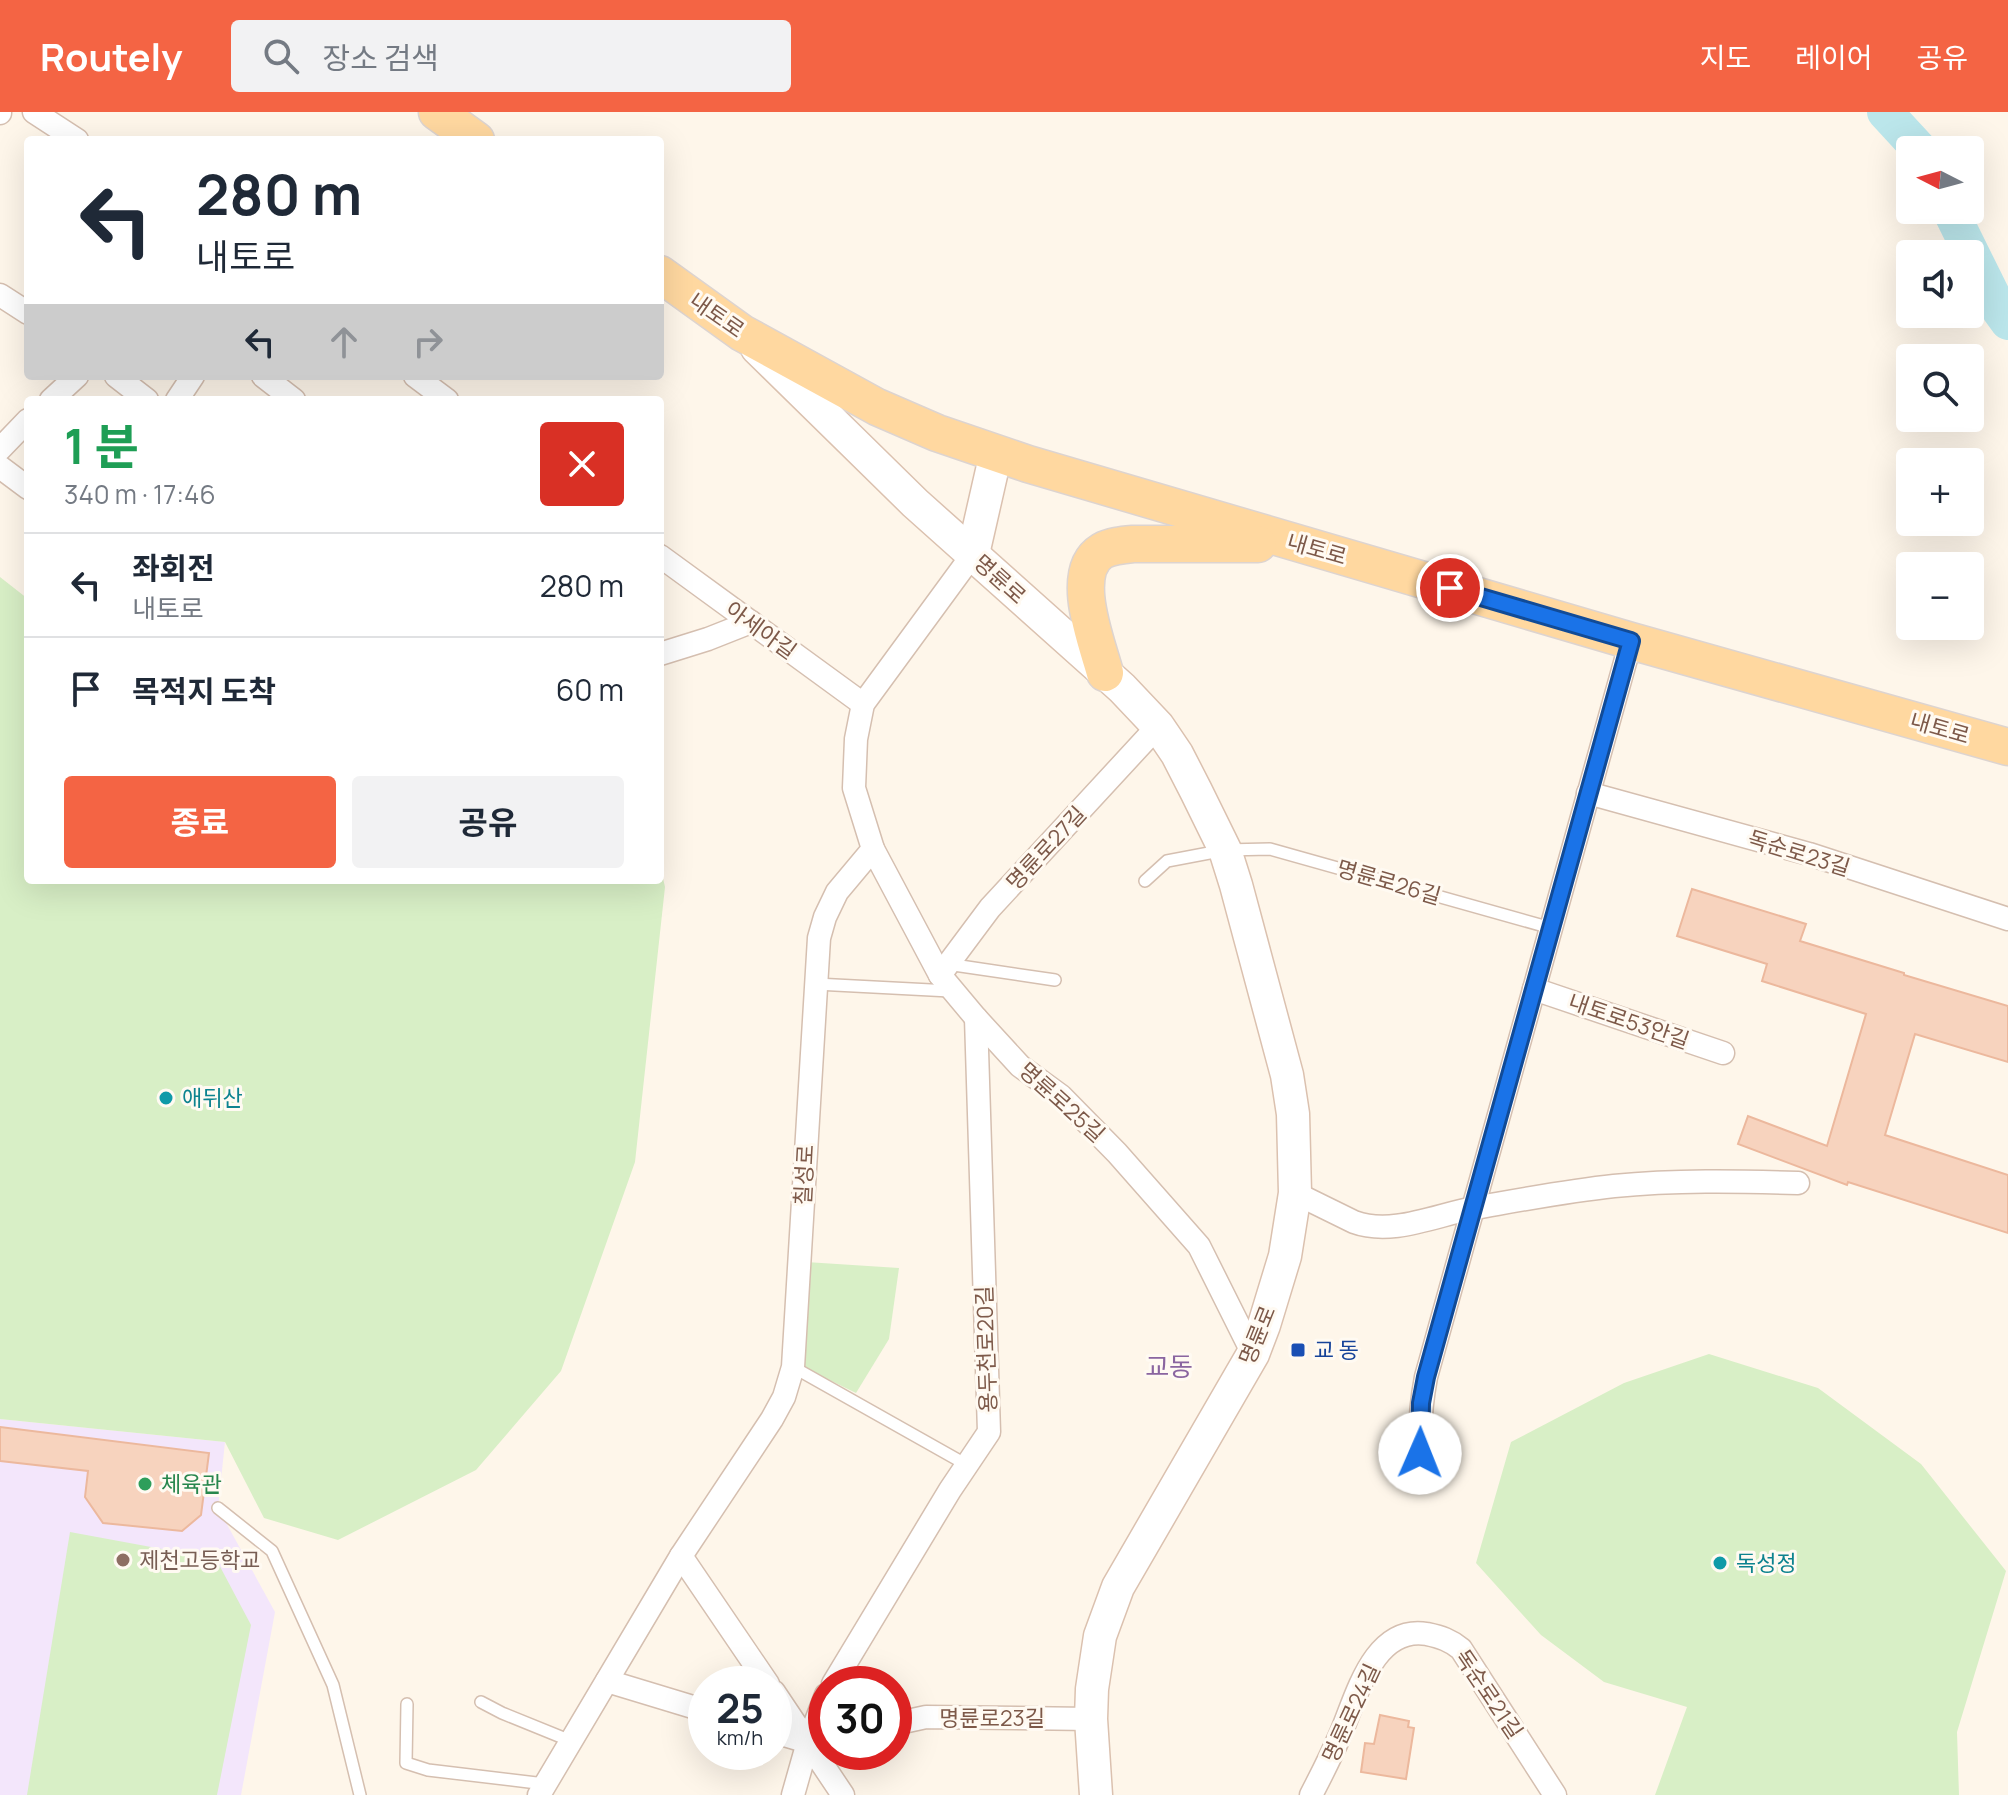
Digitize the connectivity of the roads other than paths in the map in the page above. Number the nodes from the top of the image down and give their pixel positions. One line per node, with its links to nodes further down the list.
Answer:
1 (34, 112): 3 (street)
2 (437, 112): 4 (main road)
3 (71, 136)
4 (470, 136)
5 (664, 277): 8 (main road, 내토로)
6 (0, 295): 7 (street)
7 (24, 310)
8 (742, 333): 19 (main road, 내토로); 23 (street, 명륜로)
9 (73, 380): 13 (street)
10 (121, 380): 14 (street)
11 (268, 380): 15 (street)
12 (420, 380): 16 (street)
13 (55, 396)
14 (142, 396)
15 (289, 396)
16 (442, 396)
17 (24, 426): 18 (street)
18 (0, 449)
19 (996, 453): 22 (main road, 내토로); 23 (street)
20 (0, 467): 21 (street)
21 (24, 485)
22 (1300, 544): 26 (main road, 내토로); 28 (main road)
23 (973, 554): 28 (street, 명륜로); 29 (street)
24 (664, 559): 25 (street, 아세아길)
25 (751, 622): 27 (street); 29 (street, 아세아길)
26 (1631, 641): 31 (main road, 내토로); 32 (street)
27 (664, 653)
28 (1105, 673): 30 (street, 명륜로)
29 (863, 704): 33 (street)
30 (1158, 726): 34 (street, 명륜로); 38 (street, 명륜로27길)
31 (2008, 747)
32 (1588, 793): 36 (street, 독순로23길); 37 (street)
33 (873, 849): 38 (street, 명륜로25길); 40 (street, 칠성로)
34 (1225, 850): 35 (lane); 37 (lane, 명륜로26길); 45 (street, 명륜로)
35 (1145, 881)
36 (2008, 919)
37 (1551, 928): 41 (street)
38 (946, 976): 39 (lane); 40 (lane); 42 (street, 명륜로25길)
39 (1055, 980)
40 (815, 984): 48 (street, 칠성로)
41 (1534, 989): 43 (street, 내토로53안길); 46 (street)
42 (976, 1018): 47 (street, 명륜로25길); 49 (street, 용두천로20길)
43 (1723, 1053)
44 (1798, 1183): 46 (street)
45 (1295, 1193): 46 (street); 47 (street, 명륜로)
46 (1472, 1209): 50 (street)
47 (1253, 1354): 61 (street, 명륜로)
48 (793, 1367): 49 (lane); 52 (street, 칠성로)
49 (967, 1465): 55 (street, 용두천로20길)
50 (1423, 1473)
51 (218, 1508): 68 (lane)
52 (681, 1556): 54 (street); 56 (street, 칠성로)
53 (1397, 1637): 72 (street, 명륜로24길); 73 (street, 독순로21길)
54 (756, 1666)
55 (844, 1666)
56 (607, 1681): 59 (street); 64 (street, 칠성로)
57 (481, 1702): 64 (lane)
58 (407, 1704): 67 (lane, 칠성로)
59 (688, 1706)
60 (792, 1712): 63 (street)
61 (1091, 1719): 62 (street, 명륜로23길); 71 (street, 명륜로)
62 (912, 1720)
63 (808, 1730)
64 (571, 1741): 67 (street, 칠성로)
65 (808, 1761): 69 (street)
66 (831, 1770): 70 (street)
67 (542, 1789)
68 (360, 1795)
69 (793, 1795)
70 (843, 1795)
71 (1096, 1795)
72 (1311, 1795)
73 (1555, 1795)

